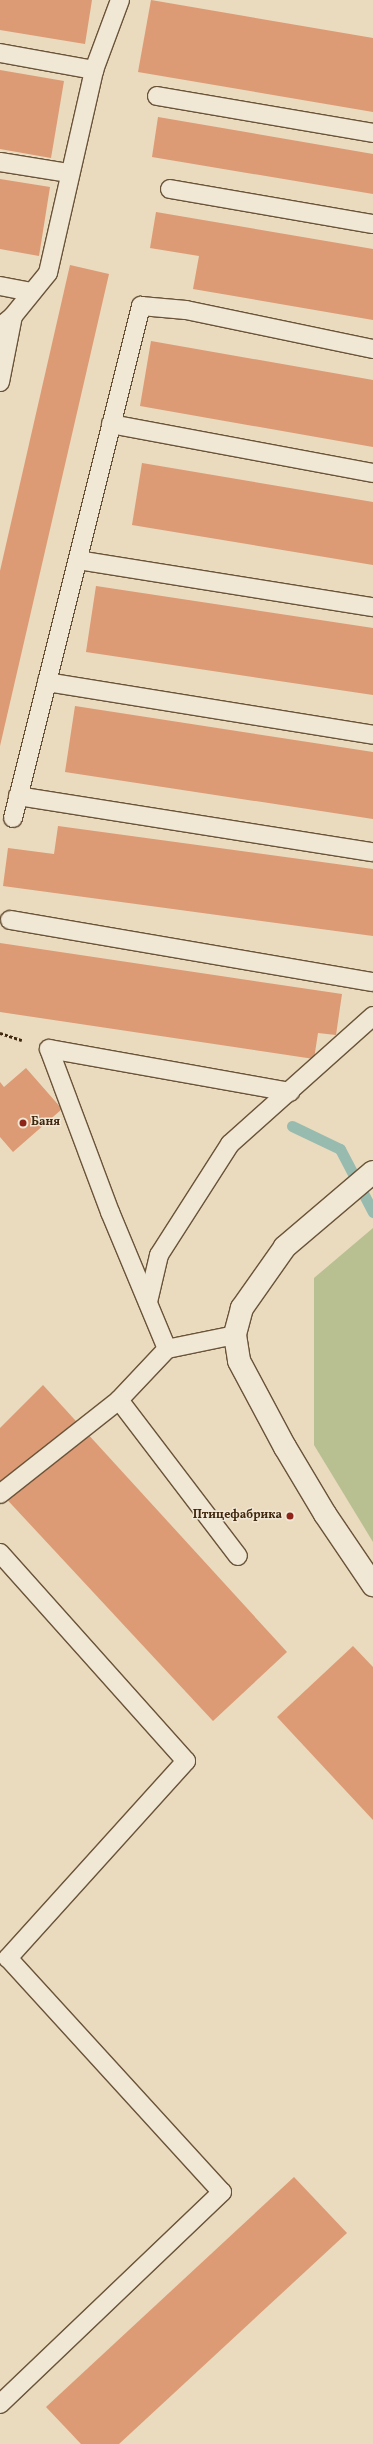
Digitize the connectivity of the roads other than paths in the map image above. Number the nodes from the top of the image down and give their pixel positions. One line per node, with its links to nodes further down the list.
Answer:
1 (120, 0): 3 (lane)
2 (0, 53): 3 (lane)
3 (94, 70): 7 (lane)
4 (157, 96): 5 (lane)
5 (373, 134)
6 (0, 162): 7 (lane)
7 (70, 173): 11 (lane)
8 (170, 189): 9 (lane)
9 (373, 224)
10 (0, 286): 11 (lane)
11 (30, 292): 12 (lane)
12 (7, 322): 14 (lane)
13 (373, 349): 15 (lane)
14 (0, 382)
15 (111, 424): 16 (lane); 17 (lane)
16 (373, 473)
17 (78, 560): 18 (lane); 19 (lane)
18 (373, 608)
19 (48, 682): 20 (lane); 21 (lane)
20 (373, 735)
21 (18, 796): 22 (lane); 23 (lane)
22 (13, 818)
23 (373, 852)
24 (10, 920): 25 (lane)
25 (373, 982)
26 (373, 1016): 27 (lane)
27 (290, 1092): 29 (lane); 29 (lane)
28 (373, 1172): 30 (street)
29 (148, 1302): 31 (lane)
30 (235, 1335): 31 (lane); 36 (street)
31 (167, 1349): 32 (lane)
32 (119, 1400): 33 (lane); 35 (lane)
33 (0, 1494)
34 (0, 1553): 37 (lane)
35 (238, 1556)
36 (373, 1586)
37 (4, 1954): 38 (lane)
38 (0, 2404)

